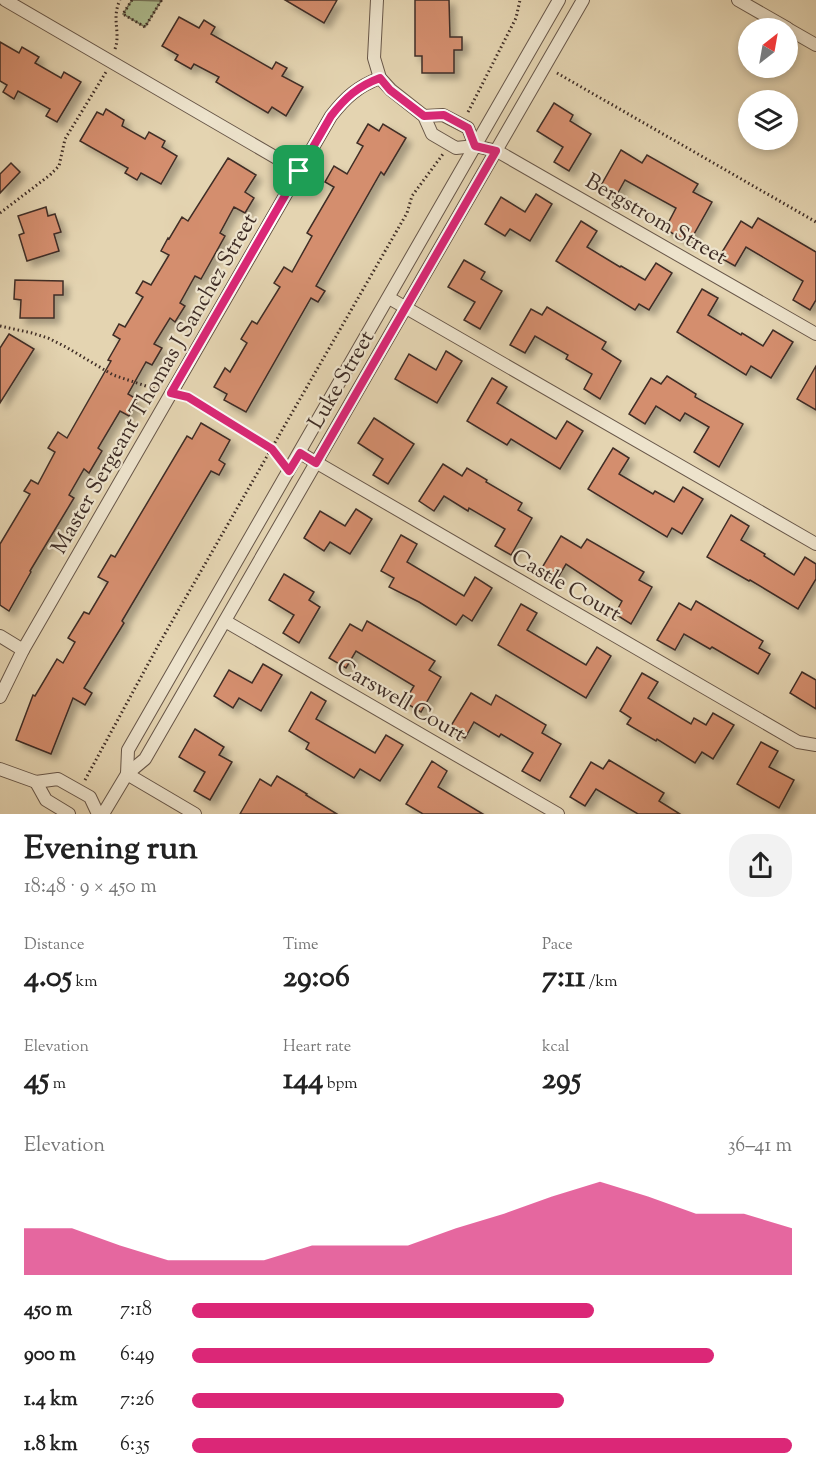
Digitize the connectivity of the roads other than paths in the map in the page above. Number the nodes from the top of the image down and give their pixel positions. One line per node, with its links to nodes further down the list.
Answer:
1 (5, 0): 13 (street)
2 (376, 0): 9 (street)
3 (560, 0): 11 (street, Luke Street)
4 (583, 0): 12 (street, Luke Street)
5 (738, 0): 6 (street)
6 (768, 18)
7 (798, 35): 8 (street)
8 (816, 45)
9 (380, 78): 10 (street); 13 (street, Master Sergeant Thomas J Sanchez Street)
10 (424, 116): 11 (street, Bergstrom Street); 11 (street)
11 (475, 146): 12 (street, Bergstrom Street); 14 (street, Luke Street)
12 (496, 151): 15 (street, Luke Street); 16 (street, Bergstrom Street)
13 (299, 171): 22 (street, Master Sergeant Thomas J Sanchez Street)
14 (388, 298): 15 (street); 17 (street, Luke Street)
15 (406, 308): 18 (street, Luke Street); 19 (street)
16 (816, 334)
17 (300, 453): 18 (street, Castle Court); 26 (street, Luke Street)
18 (316, 463): 20 (street, Luke Street); 24 (street, Castle Court)
19 (816, 544)
20 (225, 621): 26 (street, Luke Street); 32 (street, Carswell Court)
21 (0, 636): 22 (street)
22 (23, 650): 23 (street, Master Sergeant Thomas J Sanchez Street)
23 (0, 697)
24 (816, 745)
25 (0, 769): 27 (street)
26 (127, 774): 30 (street, Luke Street); 31 (street)
27 (36, 782): 28 (street); 29 (street)
28 (69, 814)
29 (98, 814)
30 (103, 814)
31 (195, 814)
32 (558, 814)

